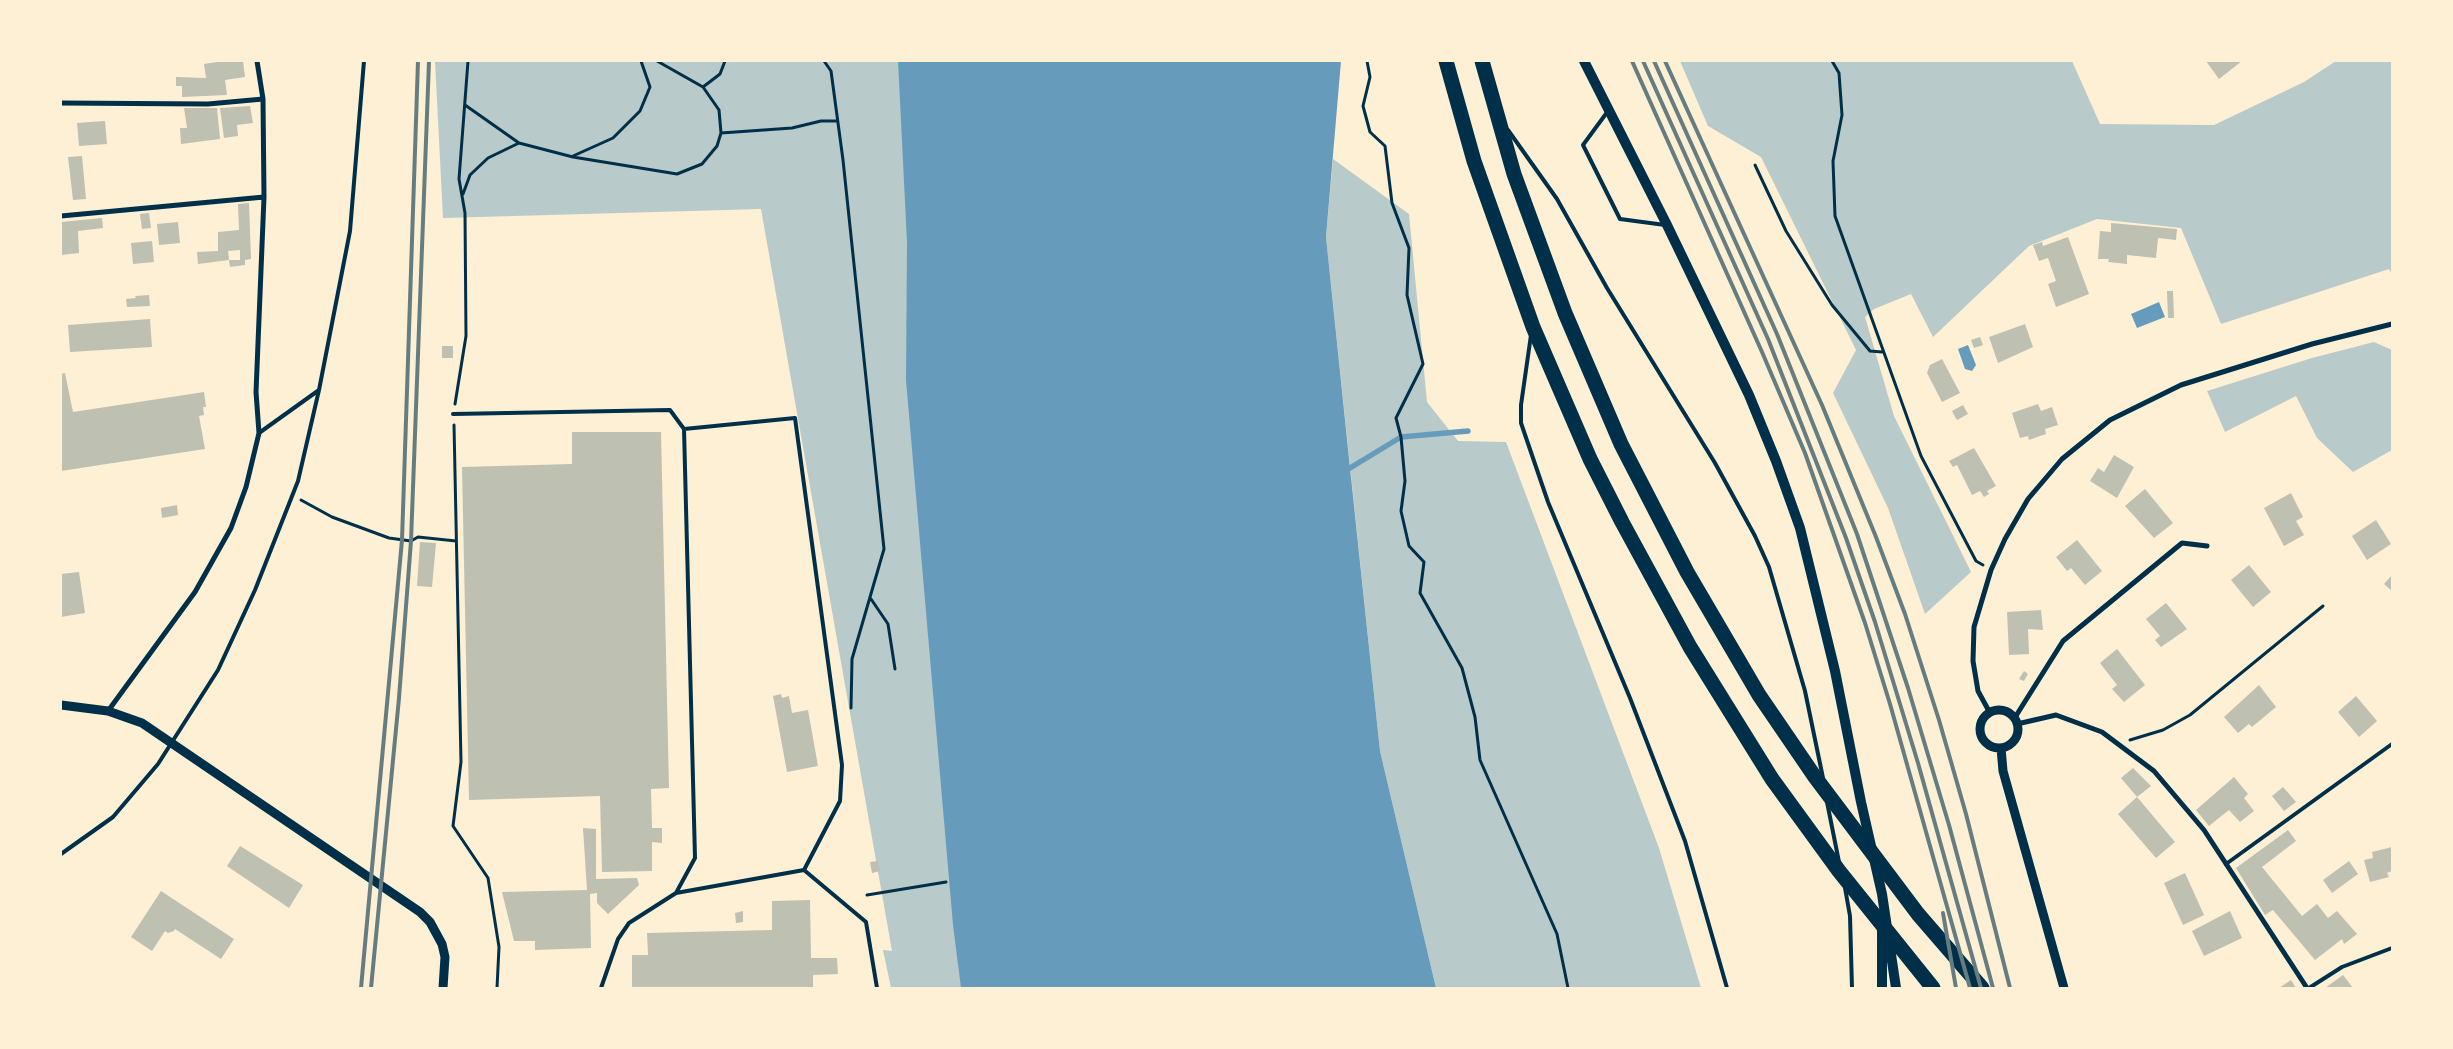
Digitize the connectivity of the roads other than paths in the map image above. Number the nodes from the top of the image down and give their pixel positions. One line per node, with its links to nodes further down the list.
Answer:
1 (257, 61): 6 (street)
2 (364, 61): 15 (lane)
3 (1446, 61): 14 (highway)
4 (1482, 61): 9 (highway)
5 (1584, 61): 8 (main road)
6 (263, 100): 7 (street); 10 (street)
7 (61, 103)
8 (1608, 111): 12 (main road); 12 (lane)
9 (1495, 112): 36 (lane); 40 (highway)
10 (264, 197): 11 (street); 18 (street)
11 (61, 216)
12 (1667, 225): 30 (main road)
13 (2392, 324): 22 (street)
14 (1533, 326): 35 (lane); 39 (highway)
15 (319, 390): 18 (lane); 26 (lane)
16 (454, 414): 17 (lane)
17 (684, 429): 28 (lane); 29 (lane)
18 (259, 432): 21 (street)
19 (2207, 546): 23 (street)
20 (61, 705): 21 (street)
21 (108, 711): 32 (street)
22 (1990, 712): 23 (street); 25 (street)
23 (2016, 722): 25 (street); 27 (street)
24 (2392, 744): 27 (lane)
25 (2001, 748): 41 (street)
26 (61, 854)
27 (2226, 864): 42 (street)
28 (804, 870): 29 (lane); 34 (lane)
29 (676, 893): 33 (lane)
30 (1882, 894): 37 (main road); 38 (main road)
31 (2392, 948): 42 (lane)
32 (443, 988)
33 (602, 988)
34 (877, 988)
35 (1728, 988)
36 (1852, 988)
37 (1882, 988)
38 (1896, 988)
39 (1933, 988)
40 (1982, 988)
41 (2064, 988)
42 (2308, 988)

